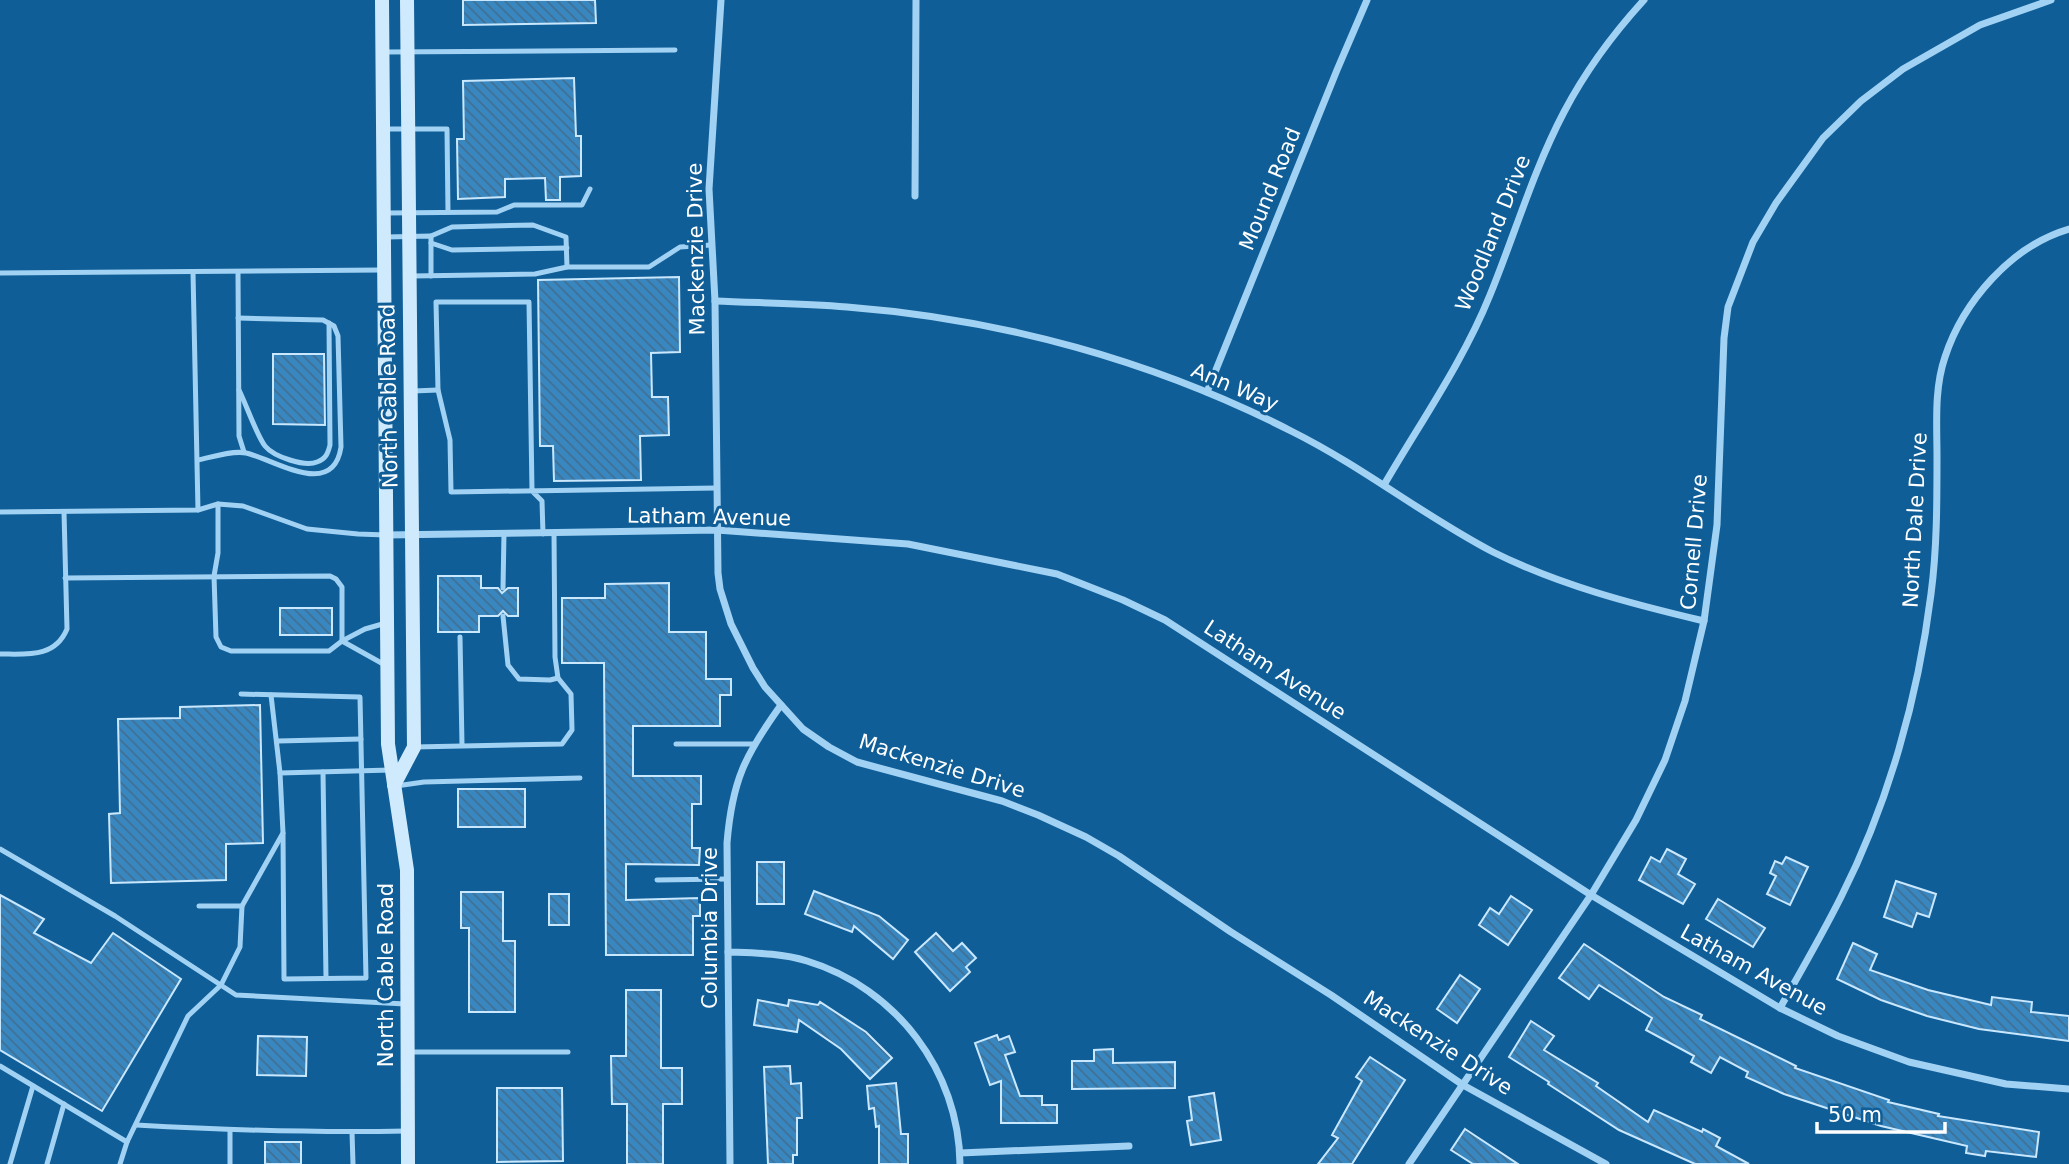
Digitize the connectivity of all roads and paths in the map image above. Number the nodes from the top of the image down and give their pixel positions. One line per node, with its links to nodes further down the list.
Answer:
1 (382, 0): 10 (street, North Cable Road)
2 (407, 0): 9 (street, North Cable Road)
3 (721, 0): 22 (street, Mackenzie Drive)
4 (916, 0): 14 (street)
5 (1367, 0): 37 (street, Mound Road)
6 (1644, 0): 40 (street, Woodland Drive)
7 (2051, 0): 57 (street, Cornell Drive)
8 (675, 50): 9 (lane)
9 (408, 51): 10 (lane); 12 (street, North Cable Road)
10 (382, 52): 11 (street, North Cable Road)
11 (382, 129): 12 (lane); 17 (street, North Cable Road)
12 (408, 129): 15 (street, North Cable Road); 16 (lane)
13 (590, 189): 16 (lane)
14 (915, 196)
15 (409, 212): 16 (lane); 17 (lane); 20 (street, North Cable Road)
16 (448, 212)
17 (383, 213): 19 (street, North Cable Road)
18 (2069, 229): 90 (street, North Dale Drive)
19 (383, 237): 20 (lane); 25 (street, North Cable Road)
20 (409, 237): 21 (lane); 29 (street, North Cable Road)
21 (431, 240): 23 (lane); 23 (lane); 30 (lane)
22 (711, 245): 24 (lane); 31 (street, Mackenzie Drive)
23 (567, 248): 24 (lane)
24 (567, 267): 30 (lane)
25 (383, 270): 27 (lane); 51 (street, North Cable Road)
26 (193, 272): 27 (lane); 28 (lane); 39 (lane)
27 (238, 272): 32 (lane)
28 (0, 273)
29 (409, 276): 30 (lane); 36 (street, North Cable Road)
30 (431, 276)
31 (715, 302): 37 (street, Ann Way); 41 (street, Mackenzie Drive)
32 (238, 318): 33 (lane); 34 (lane)
33 (329, 323): 34 (lane); 38 (lane)
34 (239, 390): 38 (lane)
35 (438, 390): 36 (lane); 42 (lane); 42 (lane)
36 (410, 391): 52 (street, North Cable Road)
37 (1208, 392): 40 (street, Ann Way)
38 (244, 452): 39 (lane)
39 (198, 460): 44 (lane)
40 (1384, 485): 57 (street, Ann Way)
41 (716, 488): 42 (lane); 47 (street, Mackenzie Drive)
42 (532, 491): 50 (lane)
43 (218, 504): 44 (lane); 51 (lane); 53 (lane)
44 (198, 510): 46 (lane)
45 (0, 512): 46 (lane)
46 (64, 512): 54 (lane)
47 (717, 530): 49 (street, Latham Avenue); 66 (street, Mackenzie Drive); 83 (street, Latham Avenue)
48 (504, 533): 50 (street, Latham Avenue); 52 (street, Latham Avenue); 55 (lane)
49 (554, 533): 50 (street, Latham Avenue); 63 (lane)
50 (543, 534)
51 (386, 535): 52 (street, Latham Avenue); 58 (street, North Cable Road)
52 (412, 536): 72 (street, North Cable Road)
53 (214, 576): 54 (lane); 60 (lane); 60 (lane)
54 (65, 578): 61 (lane)
55 (503, 588)
56 (503, 615): 63 (lane)
57 (1704, 621): 83 (street, Cornell Drive)
58 (386, 623): 60 (lane); 62 (street, North Cable Road)
59 (460, 637): 71 (lane)
60 (342, 641): 62 (lane)
61 (0, 654)
62 (387, 666): 73 (street, North Cable Road)
63 (558, 678): 71 (lane)
64 (241, 694): 65 (lane)
65 (271, 695): 67 (lane); 68 (lane)
66 (781, 705): 70 (street, Columbia Drive); 94 (street, Mackenzie Drive)
67 (361, 738): 68 (lane); 74 (lane)
68 (278, 741): 76 (lane)
69 (676, 744): 70 (lane)
70 (755, 744): 81 (street, Columbia Drive)
71 (462, 745): 72 (lane)
72 (414, 747): 78 (street, North Cable Road)
73 (392, 770): 74 (lane); 78 (street, North Cable Road)
74 (363, 771): 75 (lane); 87 (lane)
75 (323, 772): 76 (lane); 87 (lane)
76 (280, 773): 79 (lane)
77 (580, 778): 78 (lane)
78 (393, 786): 89 (street, North Cable Road)
79 (283, 834): 85 (lane); 87 (lane)
80 (0, 849): 88 (lane)
81 (727, 879): 82 (lane); 86 (street, Columbia Drive)
82 (657, 880)
83 (1591, 895): 90 (street, Latham Avenue); 94 (street, Cornell Drive)
84 (199, 906): 85 (lane)
85 (242, 906): 88 (lane)
86 (728, 952): 104 (street); 111 (street, Columbia Drive)
87 (326, 978)
88 (221, 985): 89 (lane); 98 (lane)
89 (408, 1004): 91 (street, North Cable Road)
90 (1780, 1008): 96 (street, Latham Avenue)
91 (408, 1052): 92 (lane); 100 (street, North Cable Road)
92 (568, 1052)
93 (0, 1066): 95 (lane)
94 (1464, 1085): 113 (street, Cornell Drive); 114 (street, Mackenzie Drive)
95 (33, 1086): 97 (lane); 105 (lane)
96 (2069, 1089)
97 (64, 1104): 102 (lane); 106 (lane)
98 (136, 1125): 99 (lane); 102 (lane)
99 (230, 1130): 101 (lane); 108 (lane)
100 (408, 1130): 101 (lane); 110 (street, North Cable Road)
101 (352, 1132): 109 (lane)
102 (127, 1142): 107 (lane)
103 (1129, 1146): 104 (street)
104 (960, 1153): 112 (street)
105 (10, 1164)
106 (47, 1164)
107 (120, 1164)
108 (230, 1164)
109 (353, 1164)
110 (408, 1164)
111 (730, 1164)
112 (960, 1164)
113 (1409, 1164)
114 (1606, 1164)

